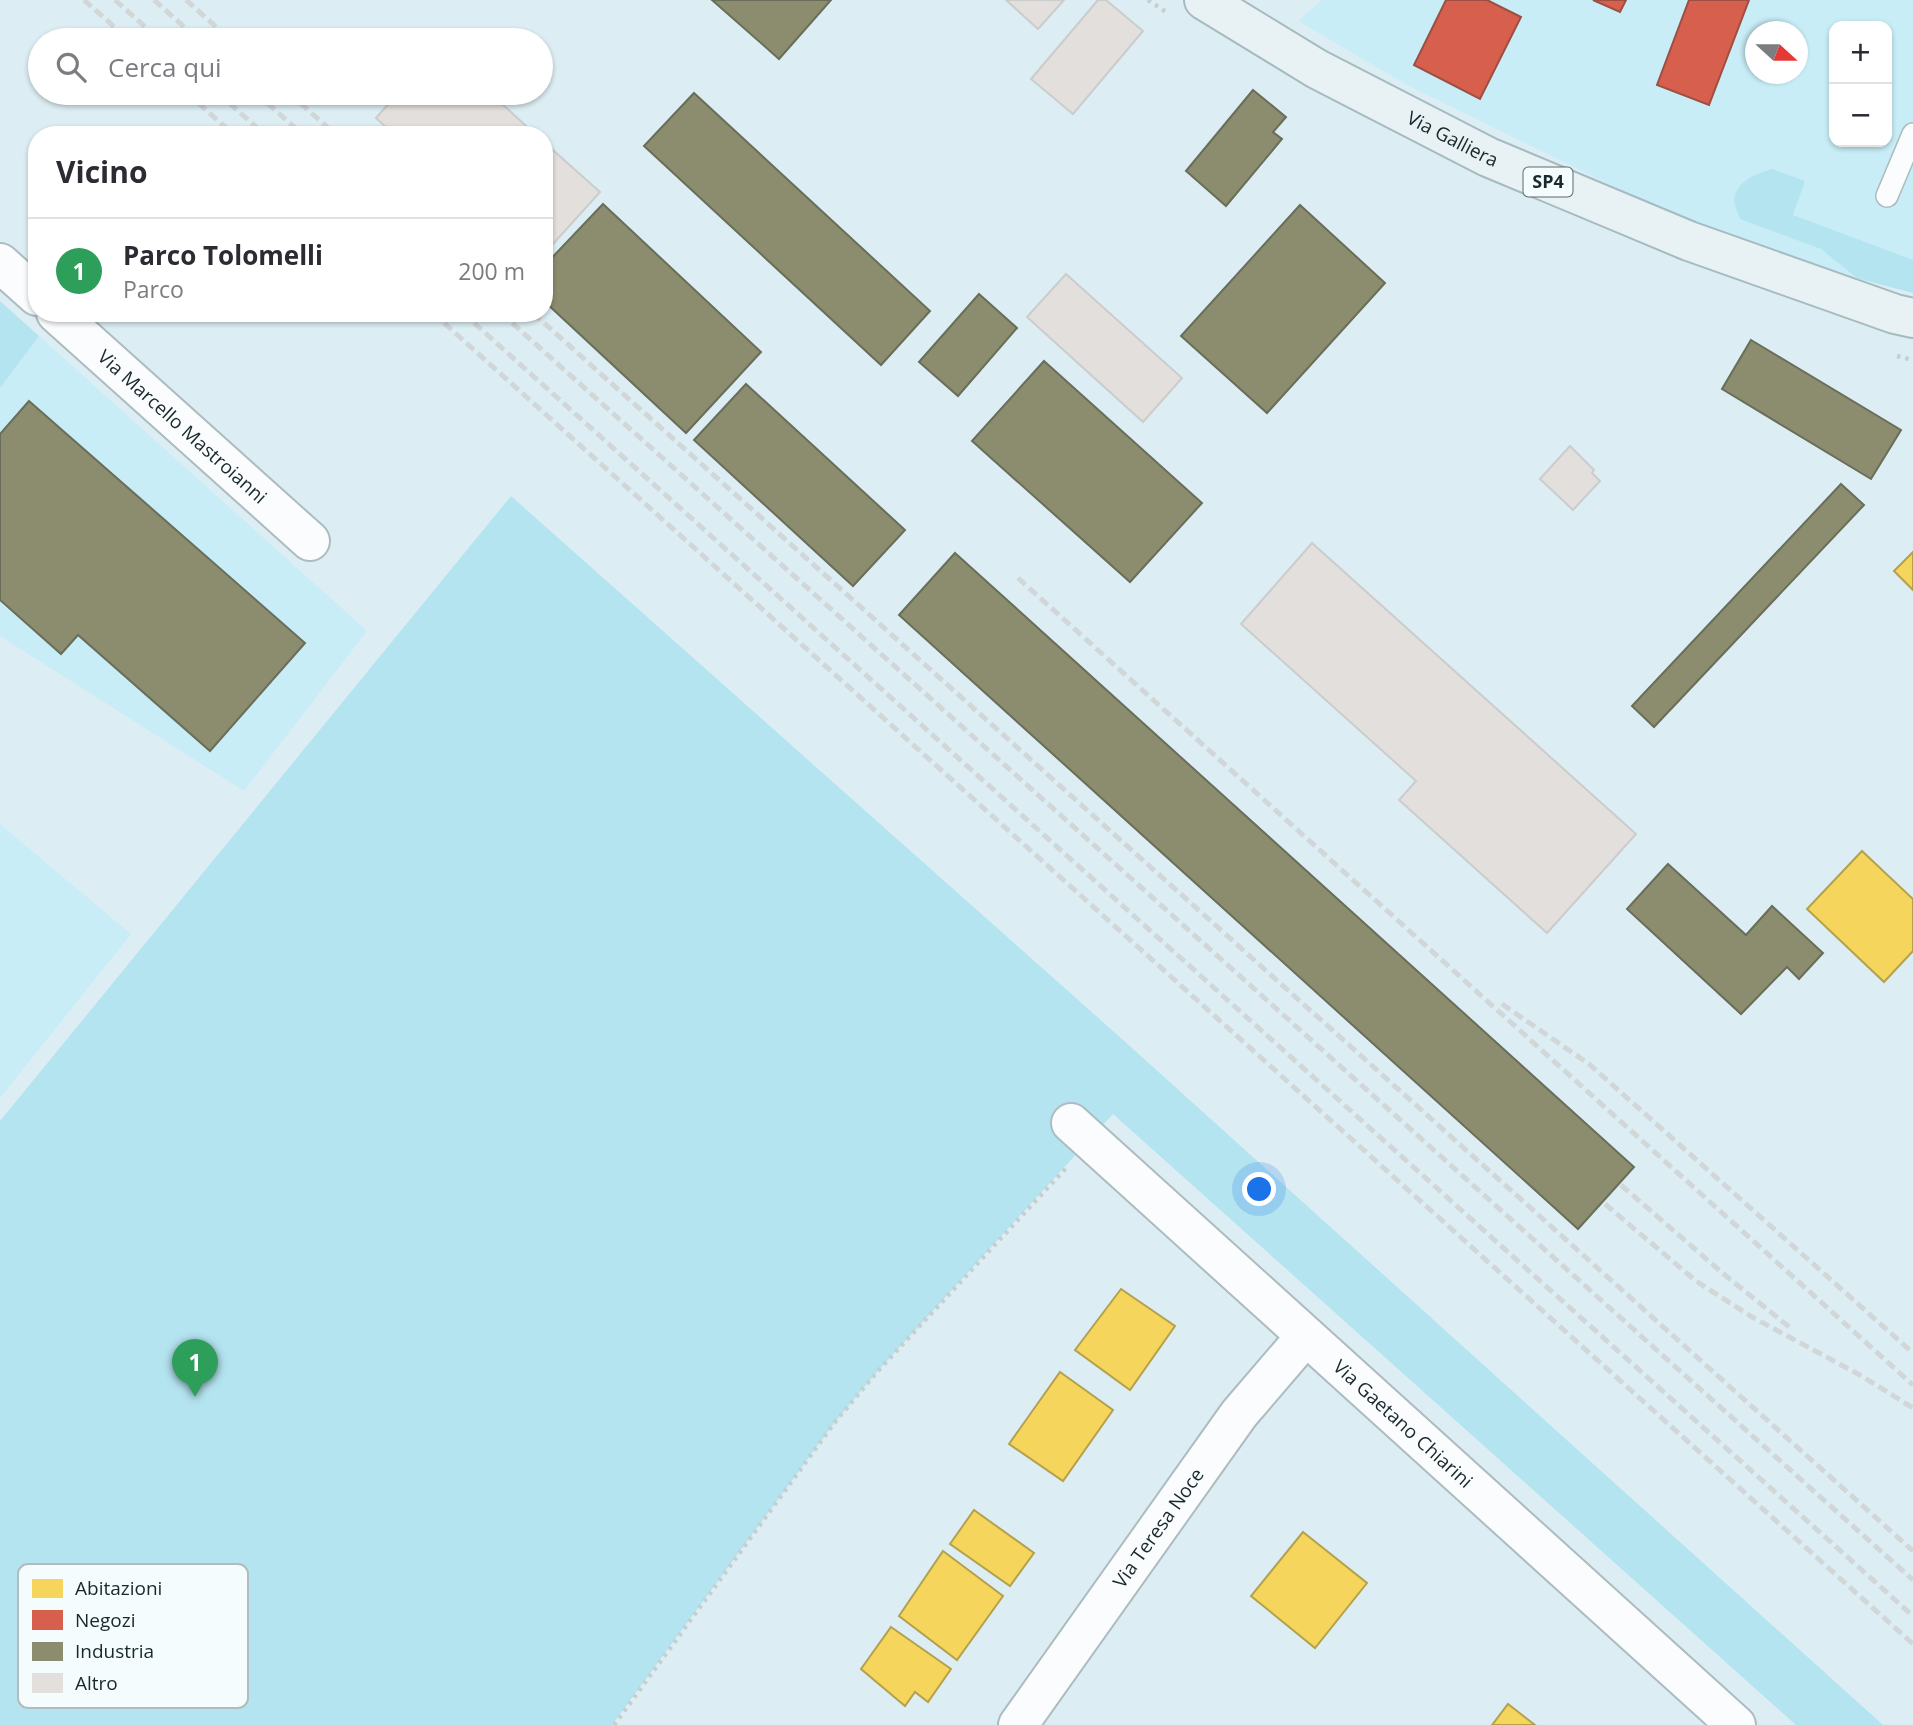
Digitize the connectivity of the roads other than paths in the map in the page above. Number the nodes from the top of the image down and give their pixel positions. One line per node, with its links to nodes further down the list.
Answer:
1 (1204, 0): 6 (main road, Via Galliera / SP4)
2 (1913, 134): 3 (lane)
3 (1888, 196)
4 (0, 263): 5 (street)
5 (28, 288)
6 (1913, 318)
7 (66, 322): 8 (street, Via Marcello Mastroianni)
8 (310, 541)
9 (1071, 1123): 10 (street, Via Gaetano Chiarini)
10 (1305, 1337): 11 (street, Via Teresa Noce); 12 (street, Via Gaetano Chiarini)
11 (1017, 1725)
12 (1736, 1725)

